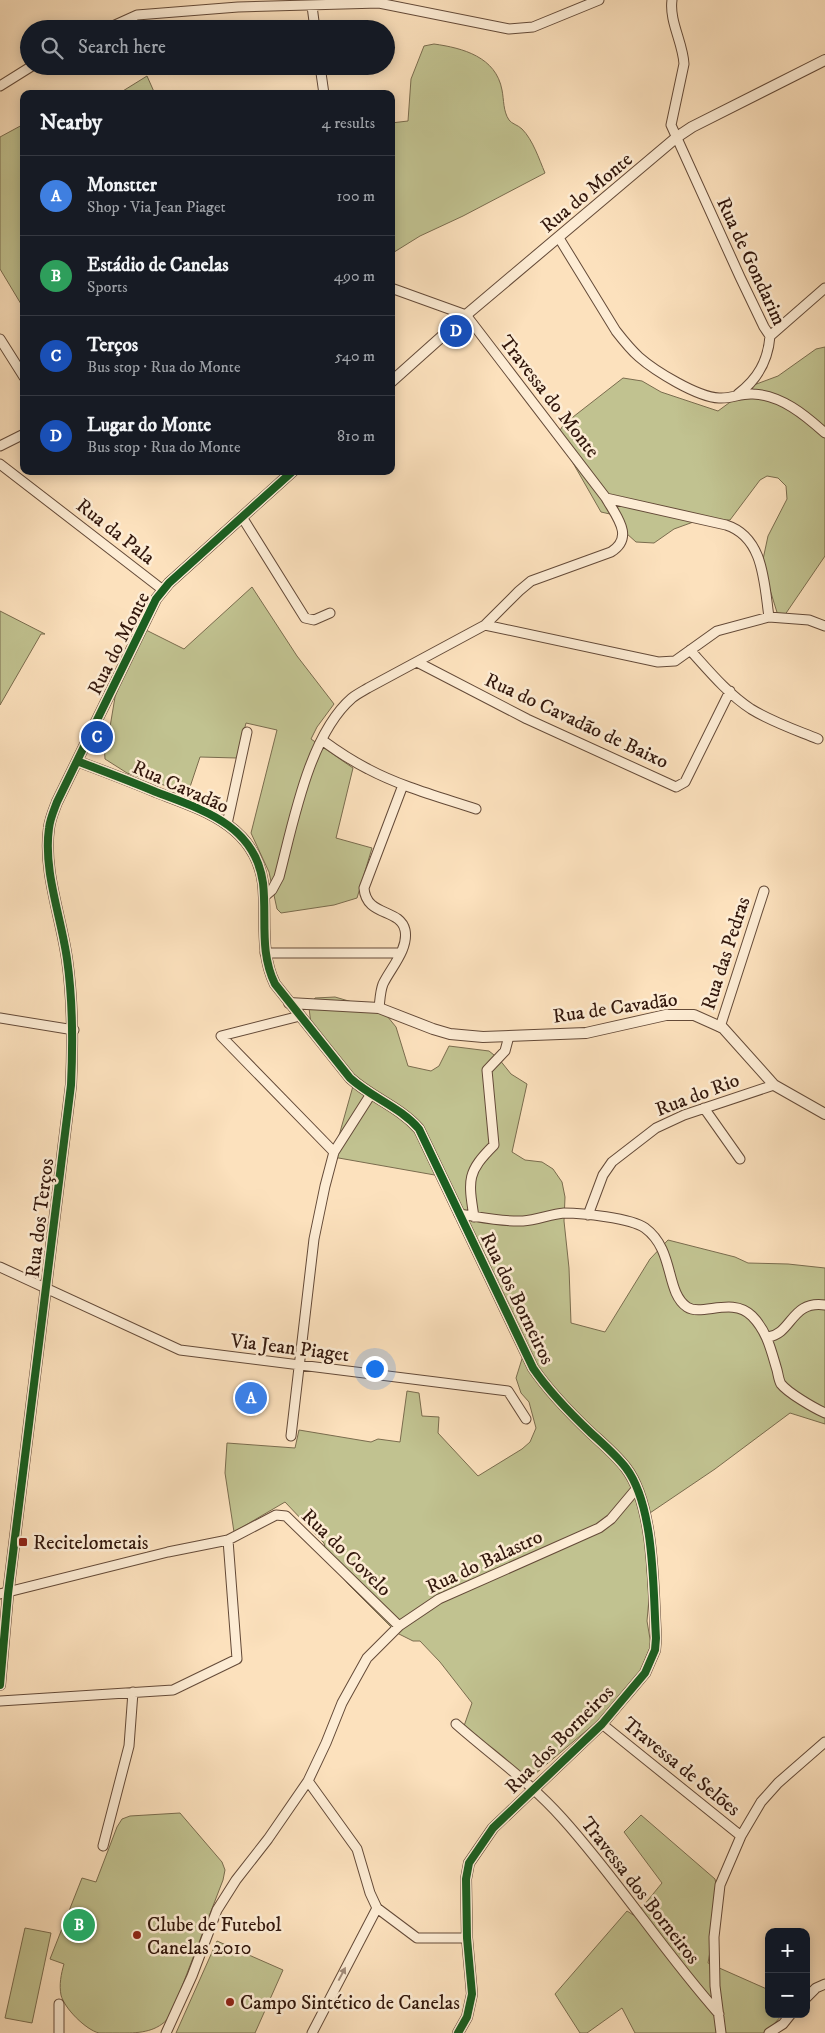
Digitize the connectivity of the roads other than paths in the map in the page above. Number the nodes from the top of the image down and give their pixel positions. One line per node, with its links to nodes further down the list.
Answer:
1 (599, 0): 3 (street)
2 (672, 0): 12 (street, Rua de Gondarim)
3 (378, 1): 4 (street)
4 (312, 6): 5 (street); 6 (street)
5 (127, 20)
6 (314, 20)
7 (825, 60): 12 (street, Rua do Monte)
8 (20, 74): 10 (street)
9 (321, 75): 11 (street)
10 (0, 86)
11 (323, 90)
12 (677, 137): 13 (street, Rua do Monte); 17 (street, Rua de Gondarim)
13 (559, 238): 16 (street, Rua do Monte); 21 (street)
14 (825, 288): 17 (street)
15 (395, 289): 16 (street)
16 (466, 315): 20 (street, Rua do Monte); 27 (street, Travessa do Monte)
17 (770, 336): 21 (street, Rua de Gondarim)
18 (0, 339): 19 (street)
19 (20, 370)
20 (395, 378)
21 (738, 394): 22 (street)
22 (825, 433)
23 (20, 436): 24 (street)
24 (0, 446)
25 (0, 464): 29 (street, Rua da Pala)
26 (289, 475): 28 (street, Rua do Monte)
27 (606, 498): 31 (street); 32 (street, Travessa do Monte)
28 (242, 517): 29 (street, Rua do Monte); 30 (street)
29 (163, 590): 40 (street, Rua do Monte)
30 (330, 612)
31 (769, 617): 33 (street); 34 (street)
32 (485, 625): 34 (street); 35 (street)
33 (825, 626)
34 (690, 650): 36 (street)
35 (417, 662): 36 (street, Rua do Cavadão de Baixo); 39 (street)
36 (730, 691): 38 (street)
37 (247, 732): 43 (street)
38 (818, 739)
39 (322, 740): 41 (street); 45 (street)
40 (77, 761): 43 (street, Rua Cavadão); 53 (street, Rua dos Terços)
41 (403, 785): 42 (street); 47 (street)
42 (476, 809)
43 (227, 824): 45 (street, Rua Cavadão)
44 (764, 891): 52 (street, Rua das Pedras)
45 (264, 896): 46 (street, Rua Cavadão)
46 (265, 953): 47 (street); 48 (street, Rua Cavadão)
47 (400, 953): 49 (street)
48 (289, 1002): 49 (street, Rua de Cavadão); 50 (street, Rua Cavadão)
49 (379, 1008): 54 (street, Rua de Cavadão)
50 (300, 1016): 56 (street, Rua Cavadão); 59 (street)
51 (0, 1018): 53 (street)
52 (720, 1027): 54 (street, Rua de Cavadão); 55 (street, Rua de Cavadão)
53 (74, 1030): 65 (street, Rua dos Terços)
54 (509, 1036): 63 (street)
55 (774, 1085): 57 (street, Rua do Rio); 58 (street, Rua de Cavadão)
56 (371, 1094): 59 (street); 61 (street, Rua dos Borneiros)
57 (704, 1108): 60 (street); 62 (street, Rua do Rio)
58 (825, 1114)
59 (334, 1152): 68 (street)
60 (740, 1159)
61 (460, 1214): 63 (street); 72 (street, Rua dos Borneiros)
62 (588, 1215): 63 (street); 67 (street)
63 (474, 1216)
64 (0, 1267): 65 (street, Via Jean Piaget)
65 (46, 1290): 68 (street, Via Jean Piaget); 74 (street, Rua dos Terços)
66 (825, 1305): 67 (street)
67 (768, 1337): 69 (street)
68 (300, 1366): 70 (street, Via Jean Piaget); 71 (street)
69 (825, 1413)
70 (526, 1419)
71 (291, 1436)
72 (637, 1488): 75 (street, Rua do Balastro); 80 (street, Rua dos Borneiros)
73 (228, 1540): 74 (street, Rua do Covelo); 75 (street, Rua do Covelo); 77 (street)
74 (4, 1594): 76 (street, Rua dos Terços)
75 (399, 1626): 82 (street, Rua do Balastro)
76 (0, 1685)
77 (133, 1692): 78 (street); 85 (street)
78 (0, 1700)
79 (456, 1724): 83 (street, Travessa dos Borneiros)
80 (602, 1724): 83 (street, Rua dos Borneiros); 84 (street, Travessa de Selões)
81 (825, 1742): 84 (street)
82 (308, 1781): 86 (street); 94 (street, Rua do Balastro)
83 (532, 1790): 87 (street, Rua dos Borneiros); 91 (street, Travessa dos Borneiros)
84 (741, 1836): 91 (street)
85 (103, 1846)
86 (377, 1908): 87 (street); 95 (street, one-way to 86)
87 (467, 1938): 96 (street, Rua dos Borneiros)
88 (825, 1984): 89 (street)
89 (810, 1994)
90 (59, 2004): 93 (street)
91 (719, 2014): 97 (street)
92 (788, 2018): 98 (street)
93 (59, 2033)
94 (166, 2033)
95 (312, 2033)
96 (458, 2033)
97 (722, 2033)
98 (770, 2033)

